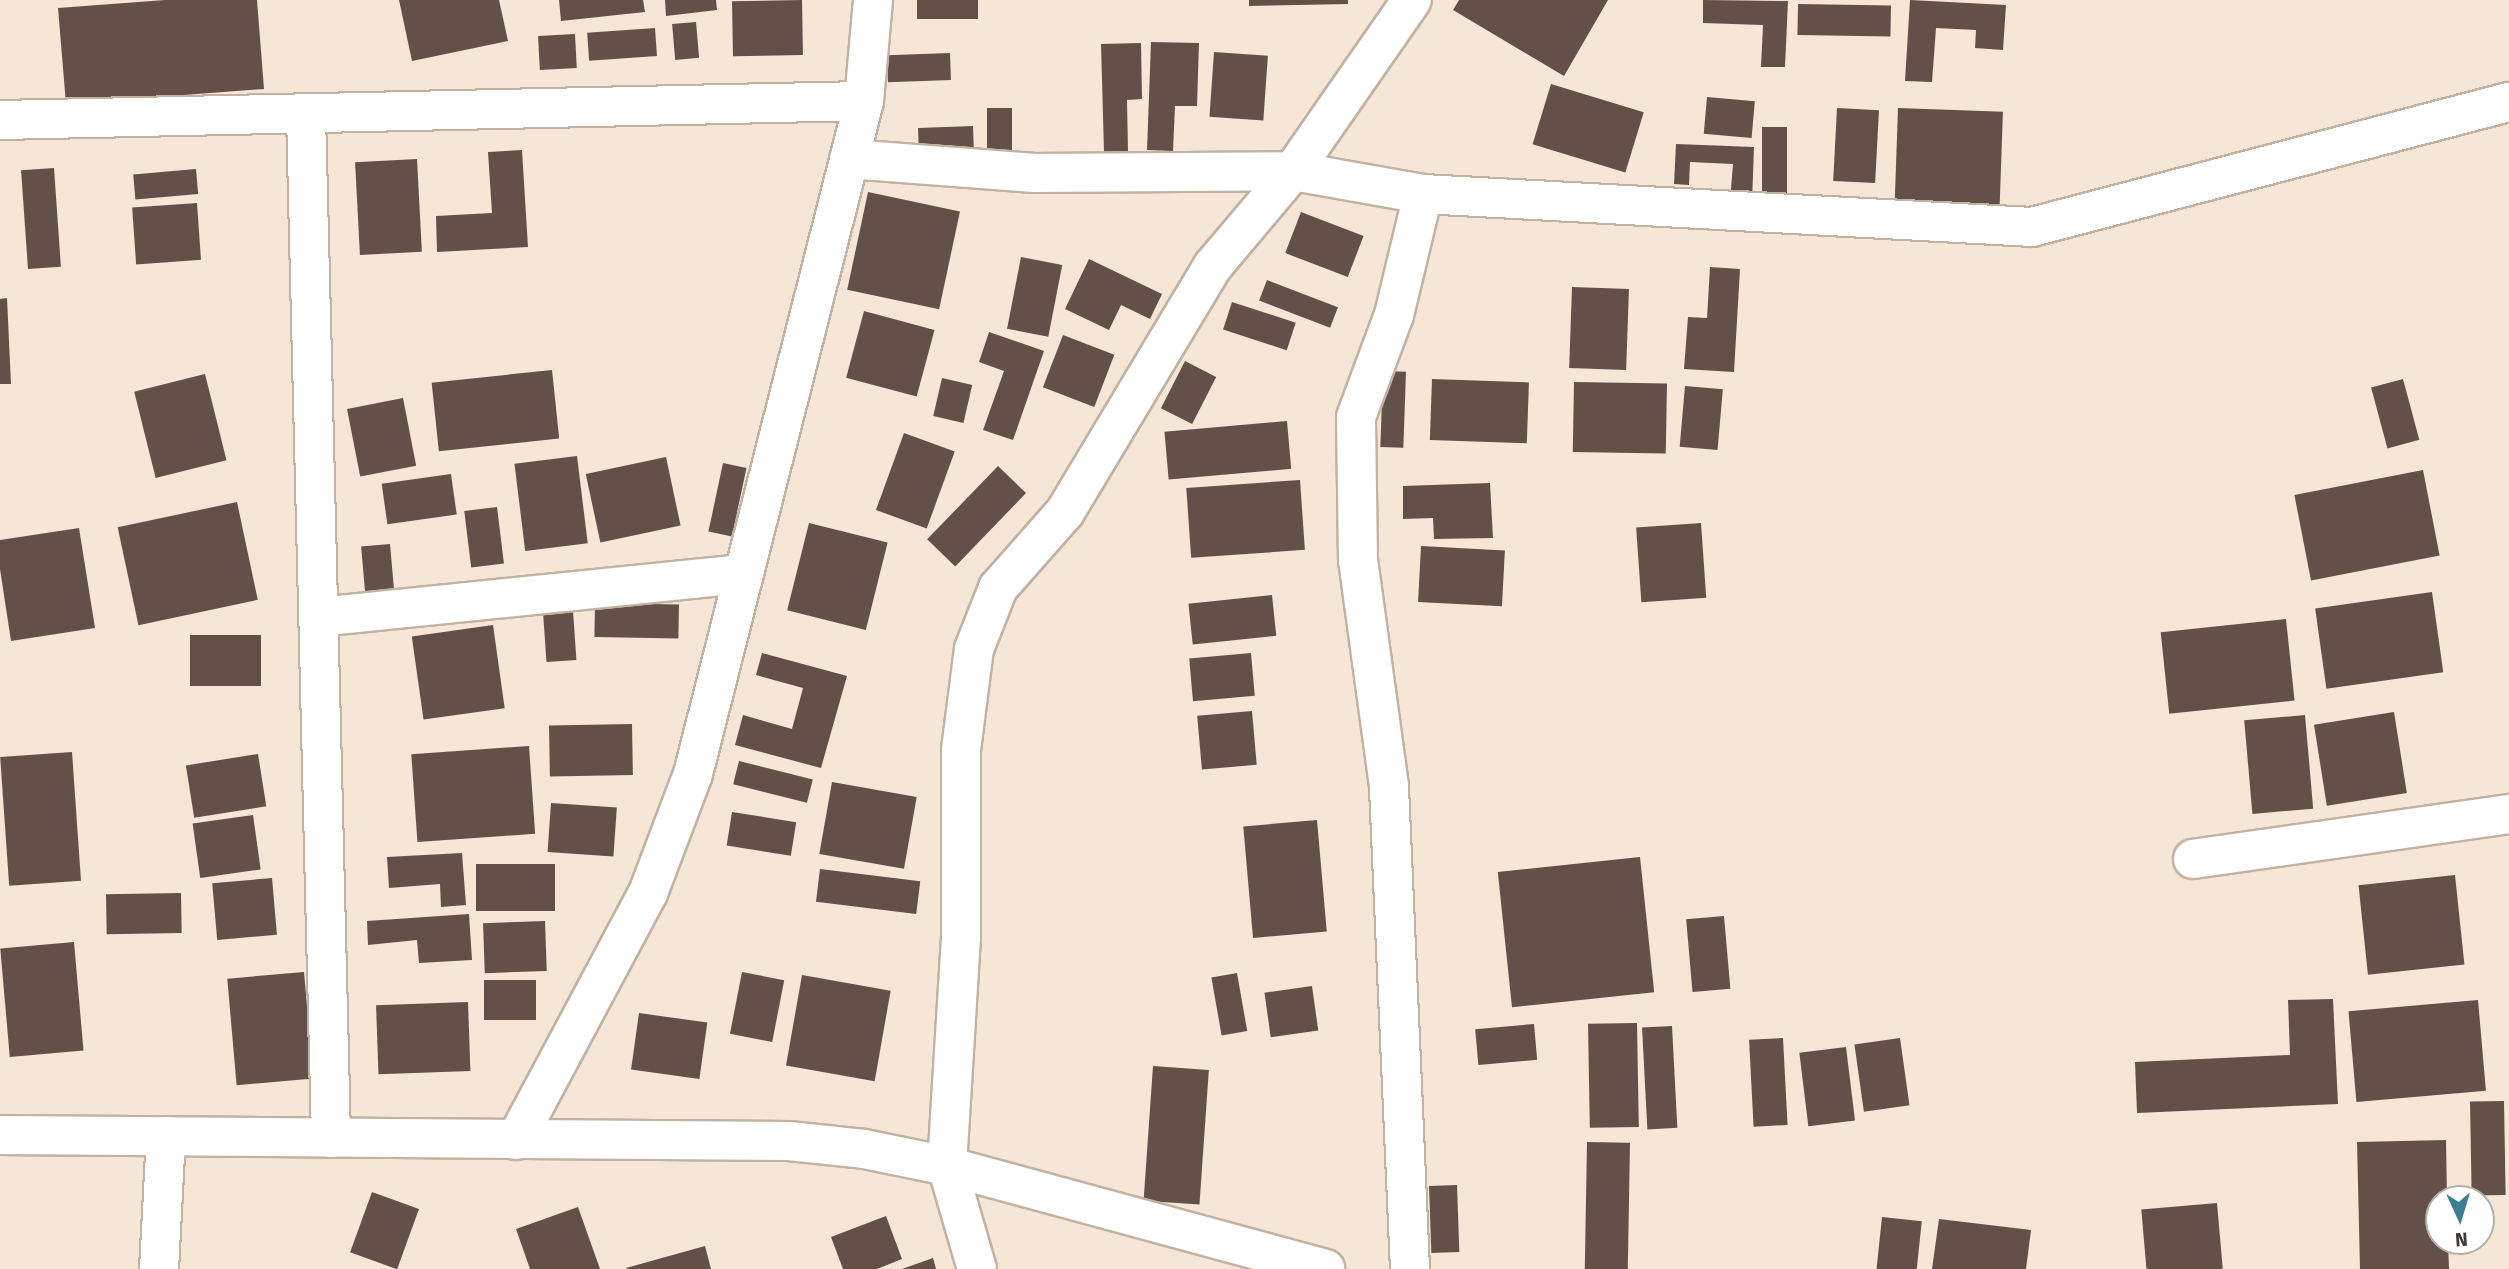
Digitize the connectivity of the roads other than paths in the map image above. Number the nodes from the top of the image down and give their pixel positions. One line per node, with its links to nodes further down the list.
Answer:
1 (873, 0): 3 (street)
2 (1412, 0): 8 (street)
3 (864, 101): 5 (street); 7 (street)
4 (2509, 102): 9 (street)
5 (306, 114): 6 (street); 11 (street)
6 (0, 120)
7 (849, 159): 8 (street); 10 (street)
8 (1293, 172): 9 (street); 18 (street)
9 (1423, 194): 22 (street)
10 (744, 574): 11 (street); 17 (street)
11 (318, 617): 16 (street)
12 (2509, 814): 13 (street)
13 (2193, 859)
14 (0, 1135): 15 (street)
15 (166, 1136): 16 (street); 19 (street)
16 (331, 1138): 17 (street)
17 (516, 1140): 18 (street)
18 (947, 1166): 20 (street); 21 (street)
19 (159, 1269)
20 (977, 1269)
21 (1325, 1269)
22 (1410, 1269)

